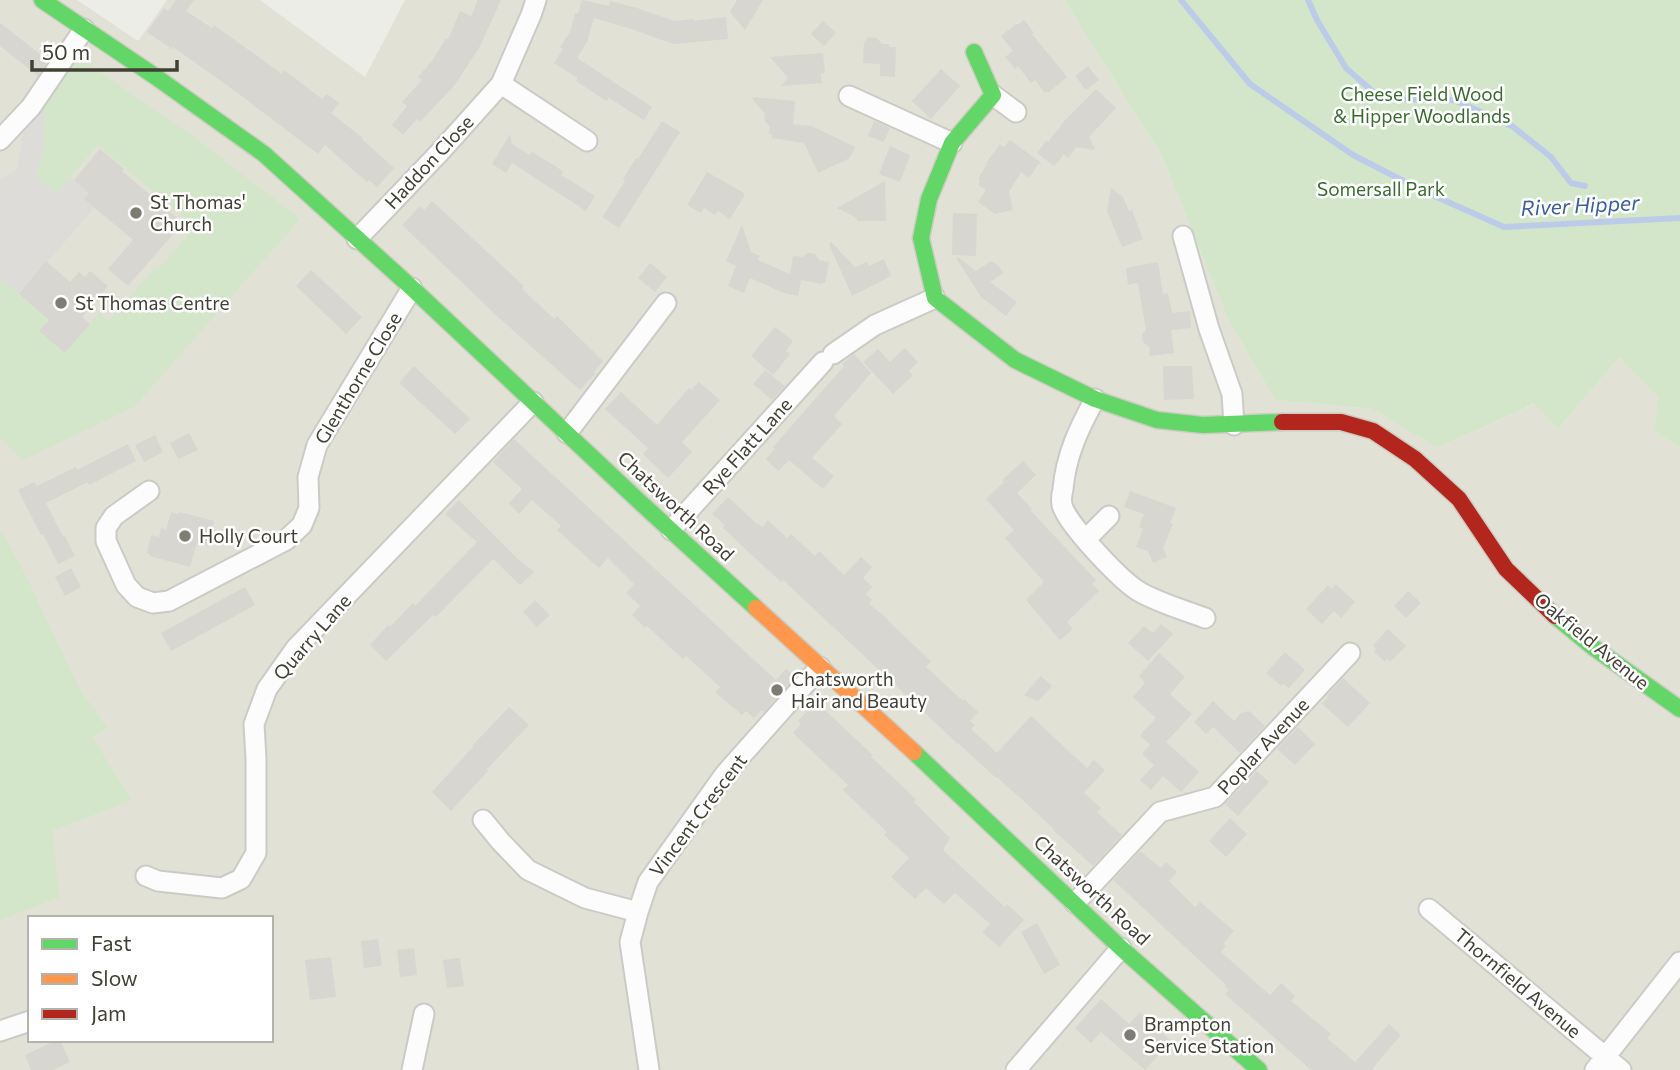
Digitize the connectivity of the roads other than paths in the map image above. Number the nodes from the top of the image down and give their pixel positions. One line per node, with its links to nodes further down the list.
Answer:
1 (41, 0): 3 (main road, Chatsworth Road)
2 (536, 0): 5 (street, Haddon Close)
3 (84, 29): 9 (street); 13 (main road, Chatsworth Road)
4 (974, 52): 6 (main road)
5 (500, 84): 10 (street); 13 (street, Haddon Close)
6 (993, 94): 8 (street); 11 (main road)
7 (849, 96): 11 (street)
8 (1016, 112)
9 (0, 139)
10 (587, 141)
11 (952, 143): 15 (main road)
12 (1183, 236): 19 (street)
13 (357, 239): 14 (main road, Chatsworth Road)
14 (412, 288): 18 (main road, Chatsworth Road); 21 (street, Glenthorne Close)
15 (935, 298): 17 (main road, Oakfield Avenue); 23 (street, Rye Flatt Lane)
16 (666, 303): 20 (street)
17 (1095, 398): 19 (main road, Oakfield Avenue); 24 (street)
18 (533, 402): 20 (main road, Chatsworth Road); 30 (street, Quarry Lane)
19 (1234, 425): 28 (main road, Oakfield Avenue)
20 (566, 433): 23 (main road, Chatsworth Road)
21 (149, 491)
22 (1109, 516): 24 (street)
23 (671, 530): 27 (main road, Chatsworth Road)
24 (1086, 539): 25 (street)
25 (1205, 618)
26 (1350, 653): 31 (street, Poplar Avenue)
27 (820, 667): 31 (main road, Chatsworth Road); 33 (street, Vincent Crescent)
28 (1680, 709)
29 (483, 820): 33 (street)
30 (146, 876)
31 (1075, 904): 34 (main road, Chatsworth Road)
32 (1429, 909): 39 (street, Thornfield Avenue)
33 (638, 912): 41 (street, Vincent Crescent)
34 (1121, 948): 42 (street); 43 (main road, Chatsworth Road)
35 (1680, 962): 39 (street)
36 (424, 1014): 40 (street)
37 (28, 1022): 38 (street)
38 (0, 1031)
39 (1600, 1064): 44 (street, Thornfield Avenue)
40 (412, 1070)
41 (649, 1070)
42 (1016, 1070)
43 (1259, 1070)
44 (1621, 1070)

